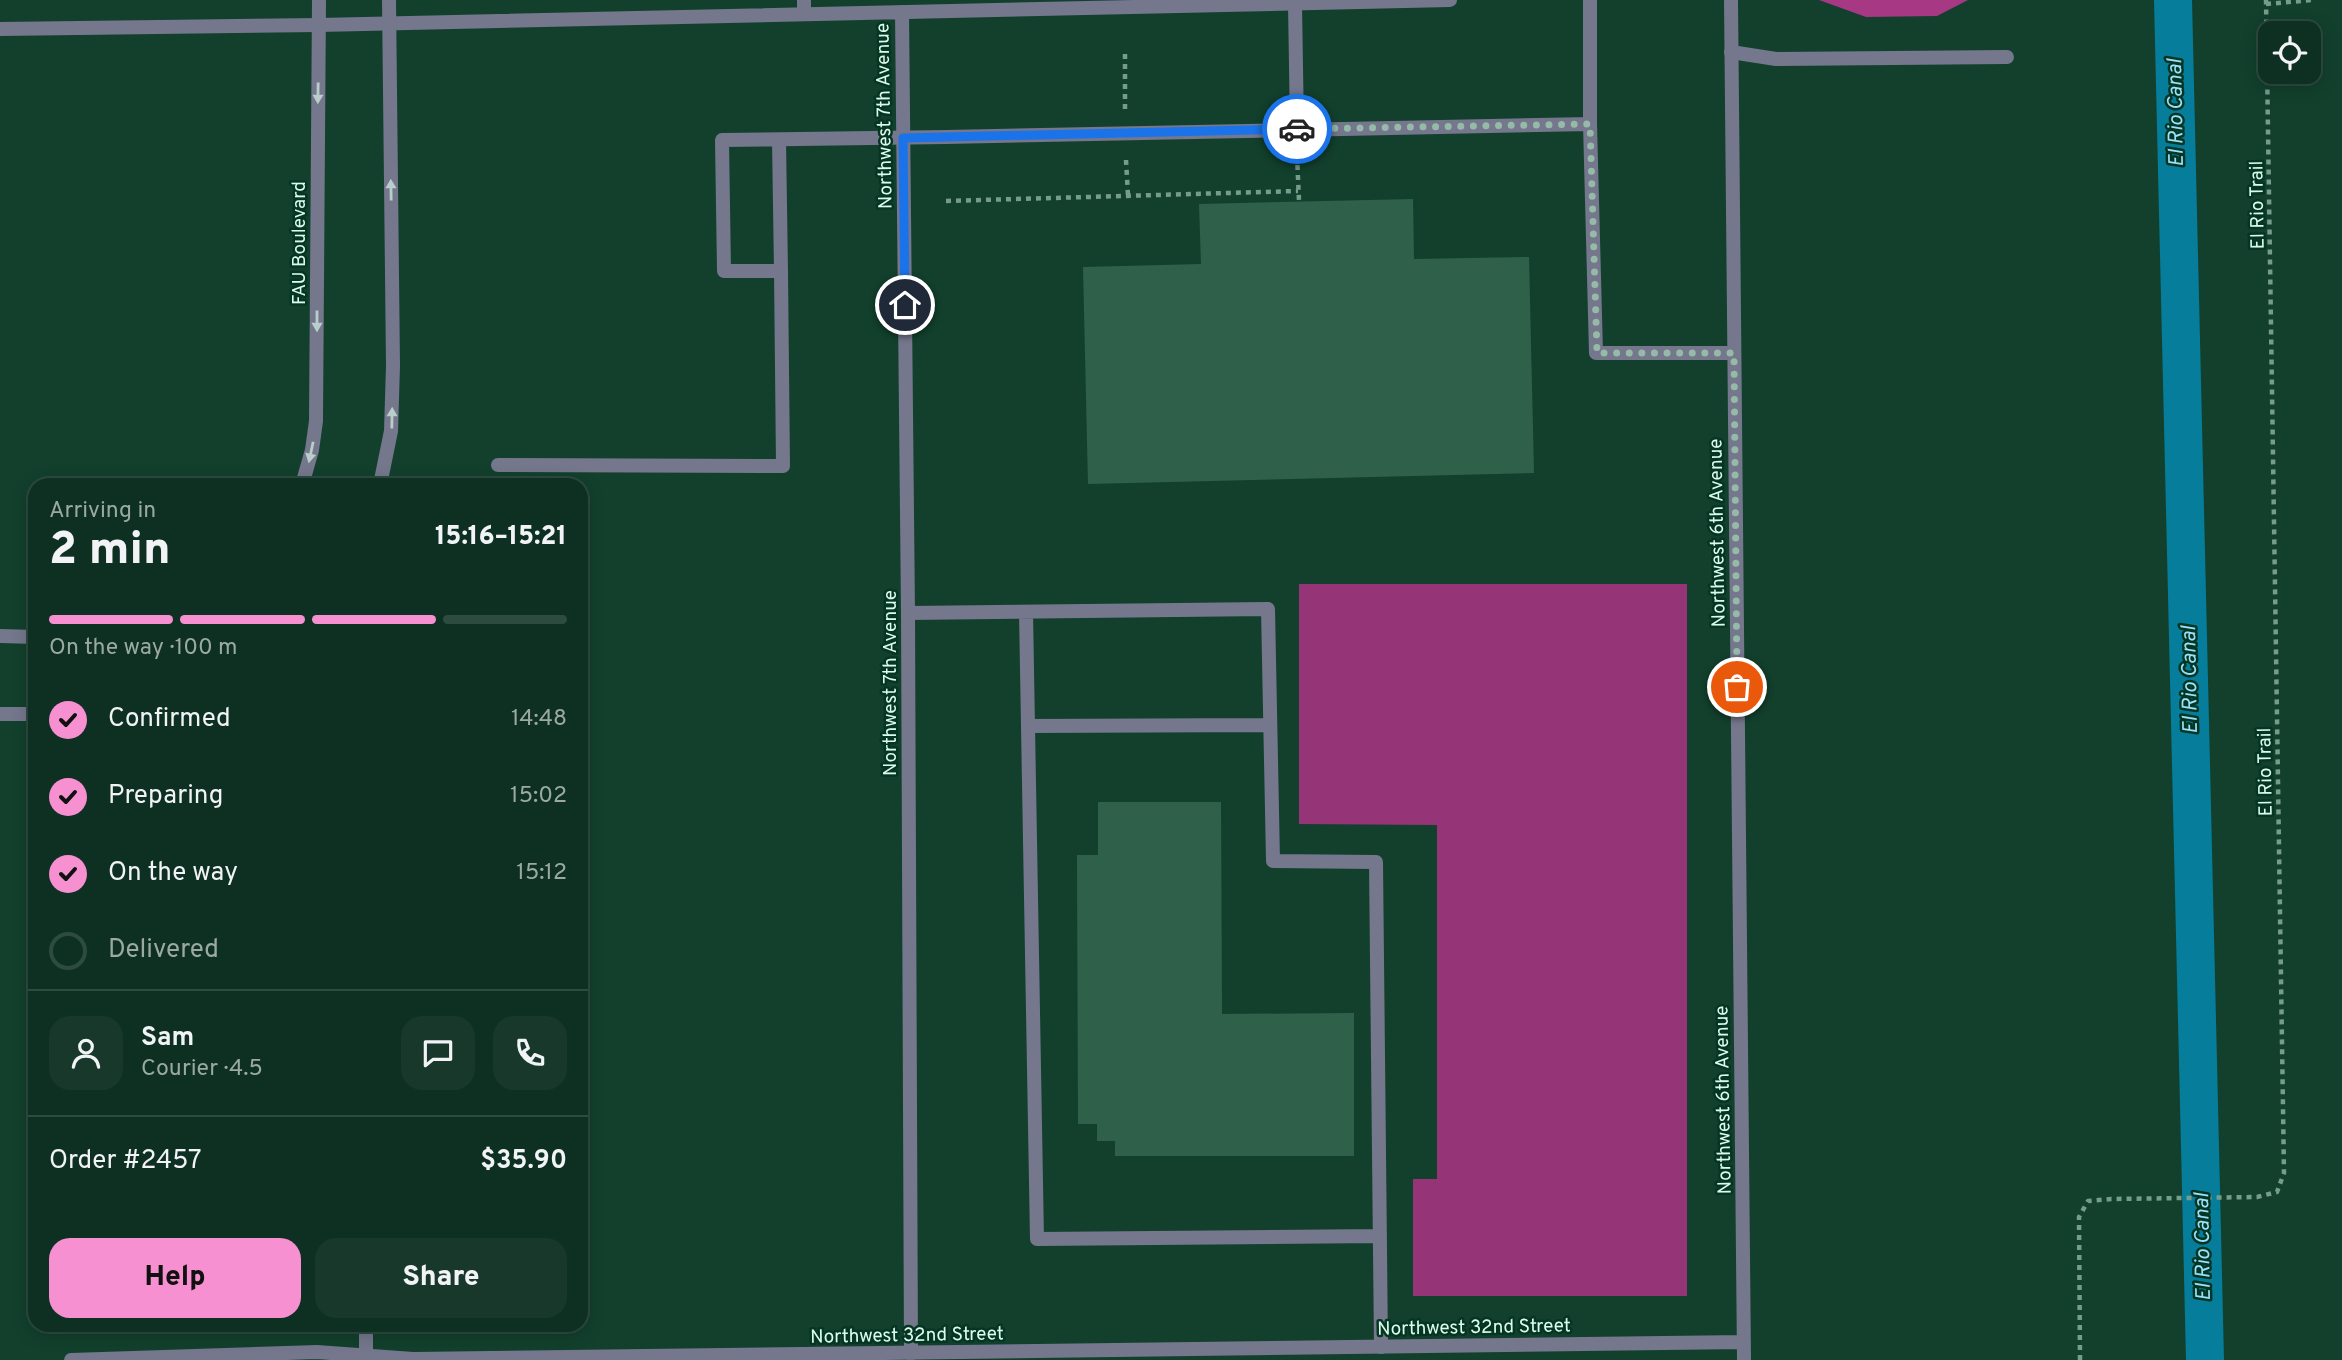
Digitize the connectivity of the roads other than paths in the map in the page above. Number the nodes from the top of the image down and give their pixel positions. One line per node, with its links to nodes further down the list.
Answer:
1 (319, 0): 11 (street, FAU Boulevard)
2 (389, 0): 10 (street)
3 (1450, 0): 6 (street)
4 (1590, 0): 15 (street)
5 (1731, 0): 13 (street, Northwest 6th Avenue)
6 (1295, 4): 7 (street); 16 (street)
7 (1011, 5): 9 (street)
8 (804, 7): 9 (street); 10 (street)
9 (901, 12): 17 (street, Northwest 7th Avenue)
10 (389, 23): 11 (street); 23 (street, one-way to 10)
11 (318, 25): 12 (street); 22 (street, FAU Boulevard, one-way to 22)
12 (0, 29)
13 (1731, 52): 14 (street); 20 (street, Northwest 6th Avenue)
14 (2007, 57)
15 (1590, 124): 16 (street); 20 (street)
16 (1297, 129): 17 (street)
17 (903, 138): 18 (street); 25 (street, Northwest 7th Avenue)
18 (779, 139): 19 (street); 19 (street)
19 (781, 271): 21 (street)
20 (1734, 353): 34 (street, Northwest 6th Avenue)
21 (498, 465)
22 (305, 478)
23 (381, 478)
24 (1026, 612): 25 (street); 30 (street); 31 (street)
25 (908, 613): 36 (street, Northwest 7th Avenue)
26 (0, 636): 27 (street)
27 (28, 637)
28 (0, 714): 29 (street)
29 (28, 714)
30 (1270, 725): 31 (street); 32 (street)
31 (1028, 726): 32 (street)
32 (1380, 1236): 35 (street)
33 (366, 1332): 37 (street)
34 (1744, 1342): 35 (street, Northwest 32nd Street); 39 (street, Northwest 6th Avenue)
35 (1381, 1346): 36 (street, Northwest 32nd Street)
36 (911, 1354): 37 (street, Northwest 32nd Street)
37 (366, 1358): 38 (street, Northwest 32nd Street)
38 (71, 1360)
39 (1744, 1360)

